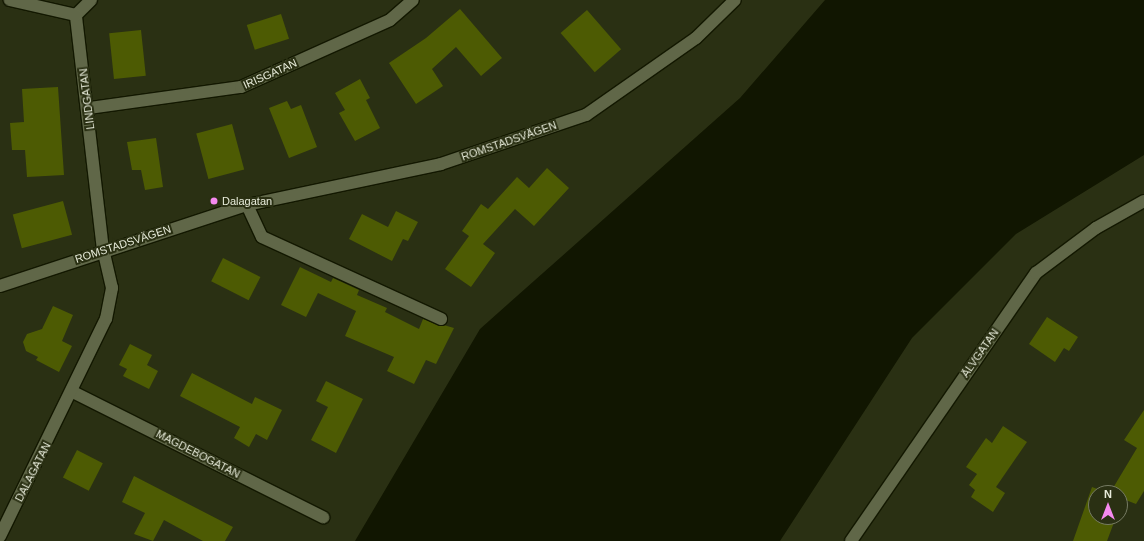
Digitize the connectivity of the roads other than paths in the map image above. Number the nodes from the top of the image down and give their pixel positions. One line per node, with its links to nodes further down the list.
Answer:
1 (10, 0): 5 (street)
2 (91, 0): 5 (street)
3 (413, 0): 6 (street, IRISGATAN)
4 (735, 0): 8 (street, ROMSTADSVÄGEN)
5 (76, 15): 6 (street, LINDGATAN)
6 (89, 108): 9 (street, LINDGATAN)
7 (1144, 201): 15 (street, ÄLVGATAN)
8 (248, 205): 9 (street, ROMSTADSVÄGEN); 11 (street)
9 (103, 250): 10 (street, ROMSTADSVÄGEN); 12 (street, DALAGATAN)
10 (0, 286)
11 (441, 319)
12 (73, 392): 13 (street, MAGDEBOGATAN); 14 (street, DALAGATAN)
13 (323, 517)
14 (0, 536)
15 (851, 541)

